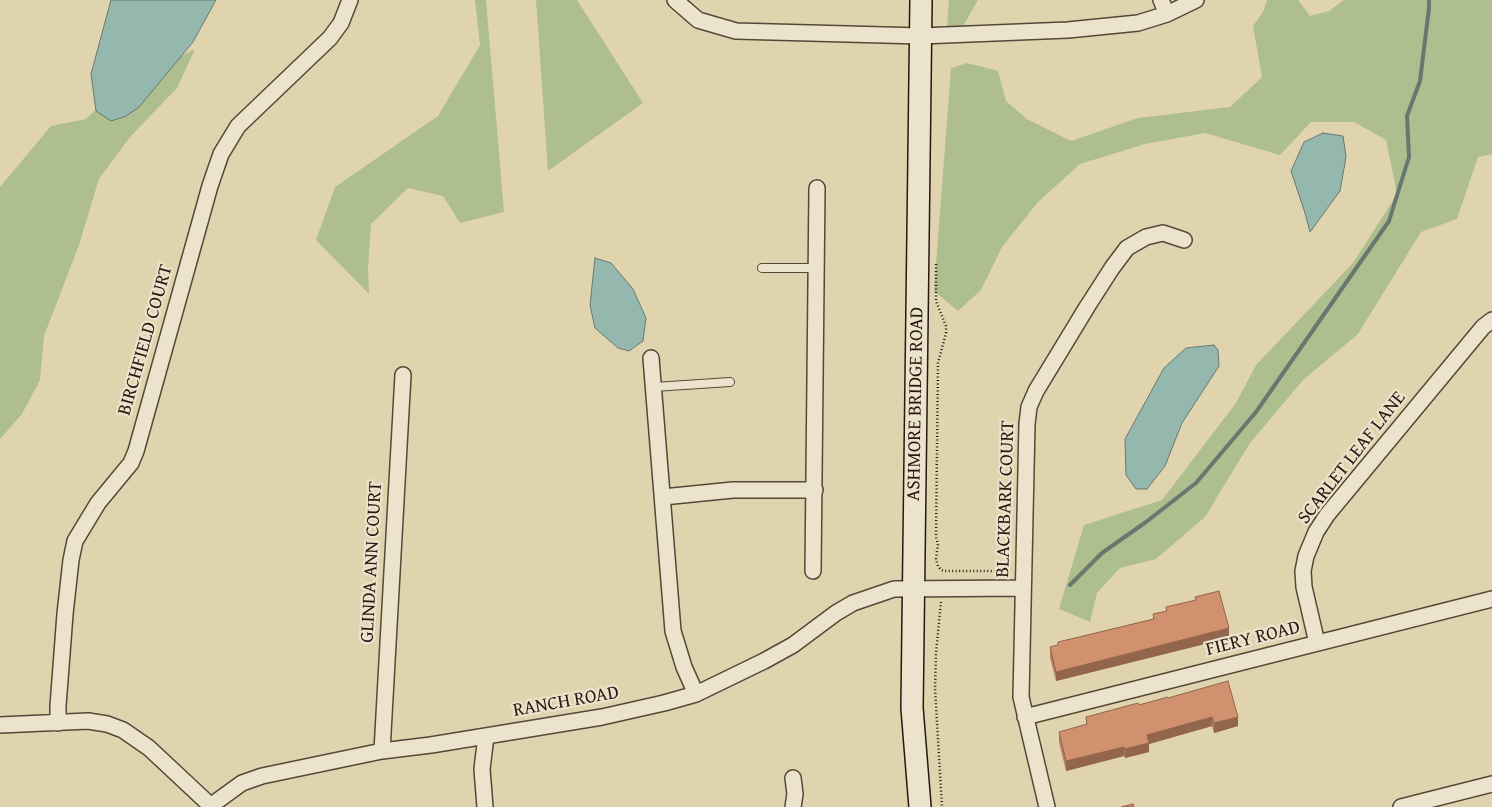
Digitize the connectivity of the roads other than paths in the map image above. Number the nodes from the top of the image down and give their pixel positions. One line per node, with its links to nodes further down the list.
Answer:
1 (350, 0): 26 (street, BIRCHFIELD COURT)
2 (675, 0): 7 (street)
3 (921, 0): 7 (main road, ASHMORE BRIDGE ROAD)
4 (1161, 0): 6 (street)
5 (1196, 0): 6 (street)
6 (1167, 14): 7 (street)
7 (921, 36): 20 (main road, ASHMORE BRIDGE ROAD)
8 (817, 188): 11 (street)
9 (1184, 240): 21 (street, BLACKBARK COURT)
10 (762, 268): 11 (lane)
11 (816, 268): 17 (street)
12 (1492, 320): 23 (street, SCARLET LEAF LANE)
13 (651, 358): 16 (street)
14 (403, 375): 29 (street, GLINDA ANN COURT)
15 (730, 382): 16 (lane)
16 (654, 387): 18 (street)
17 (815, 490): 18 (street); 19 (street)
18 (662, 497): 24 (street)
19 (813, 572)
20 (913, 588): 21 (street, RANCH ROAD); 24 (street, RANCH ROAD); 35 (main road, ASHMORE BRIDGE ROAD)
21 (1023, 588): 25 (street, BLACKBARK COURT)
22 (1492, 599): 23 (street, FIERY ROAD)
23 (1317, 643): 25 (street, FIERY ROAD)
24 (696, 694): 28 (street, RANCH ROAD)
25 (1025, 717): 36 (street, BLACKBARK COURT)
26 (58, 723): 27 (street); 32 (street)
27 (0, 725)
28 (486, 736): 29 (street, RANCH ROAD); 33 (street)
29 (382, 751): 32 (street, RANCH ROAD)
30 (793, 778): 34 (street)
31 (1492, 784): 37 (street)
32 (210, 806)
33 (485, 807)
34 (793, 807)
35 (920, 807)
36 (1047, 807)
37 (1401, 807)

